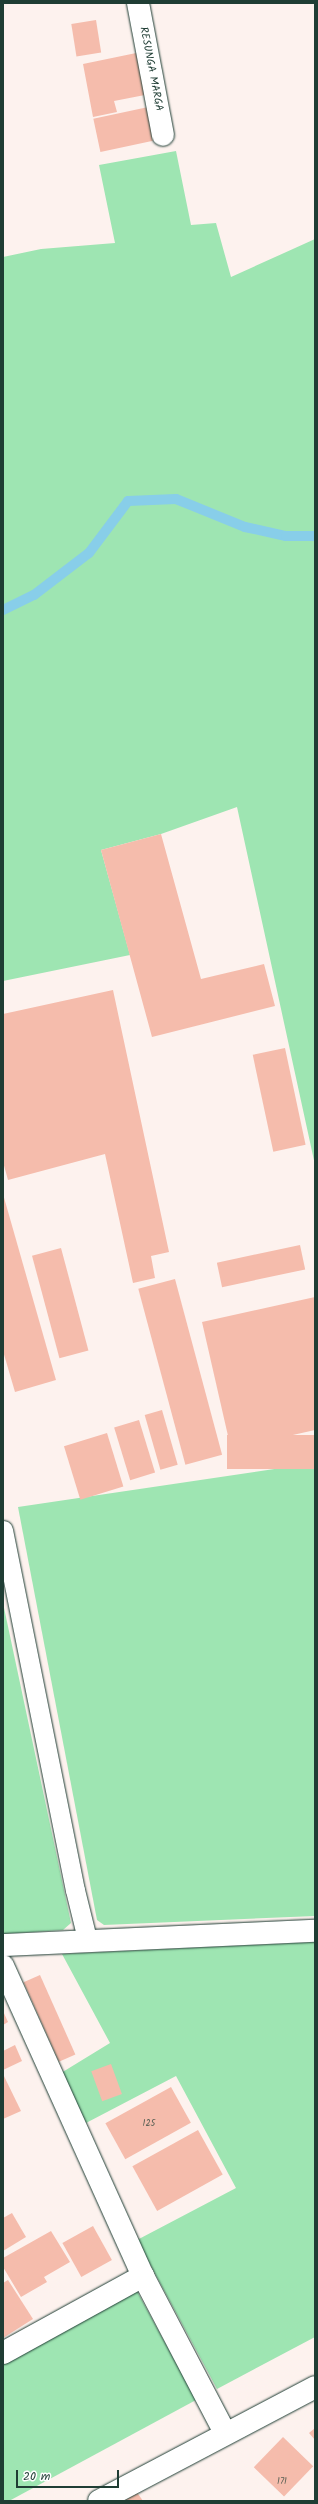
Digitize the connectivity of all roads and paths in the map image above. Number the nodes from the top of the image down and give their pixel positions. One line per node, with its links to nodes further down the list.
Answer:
1 (138, 3): 2 (street, RESUNGA MARGA)
2 (163, 135)
3 (3, 1530): 5 (lane)
4 (315, 1931): 5 (street)
5 (87, 1940): 6 (street)
6 (3, 1945)
7 (3, 1966): 8 (street)
8 (143, 2276): 9 (street); 11 (street)
9 (3, 2353)
10 (315, 2387): 11 (street)
11 (225, 2433): 12 (street)
12 (99, 2501)

